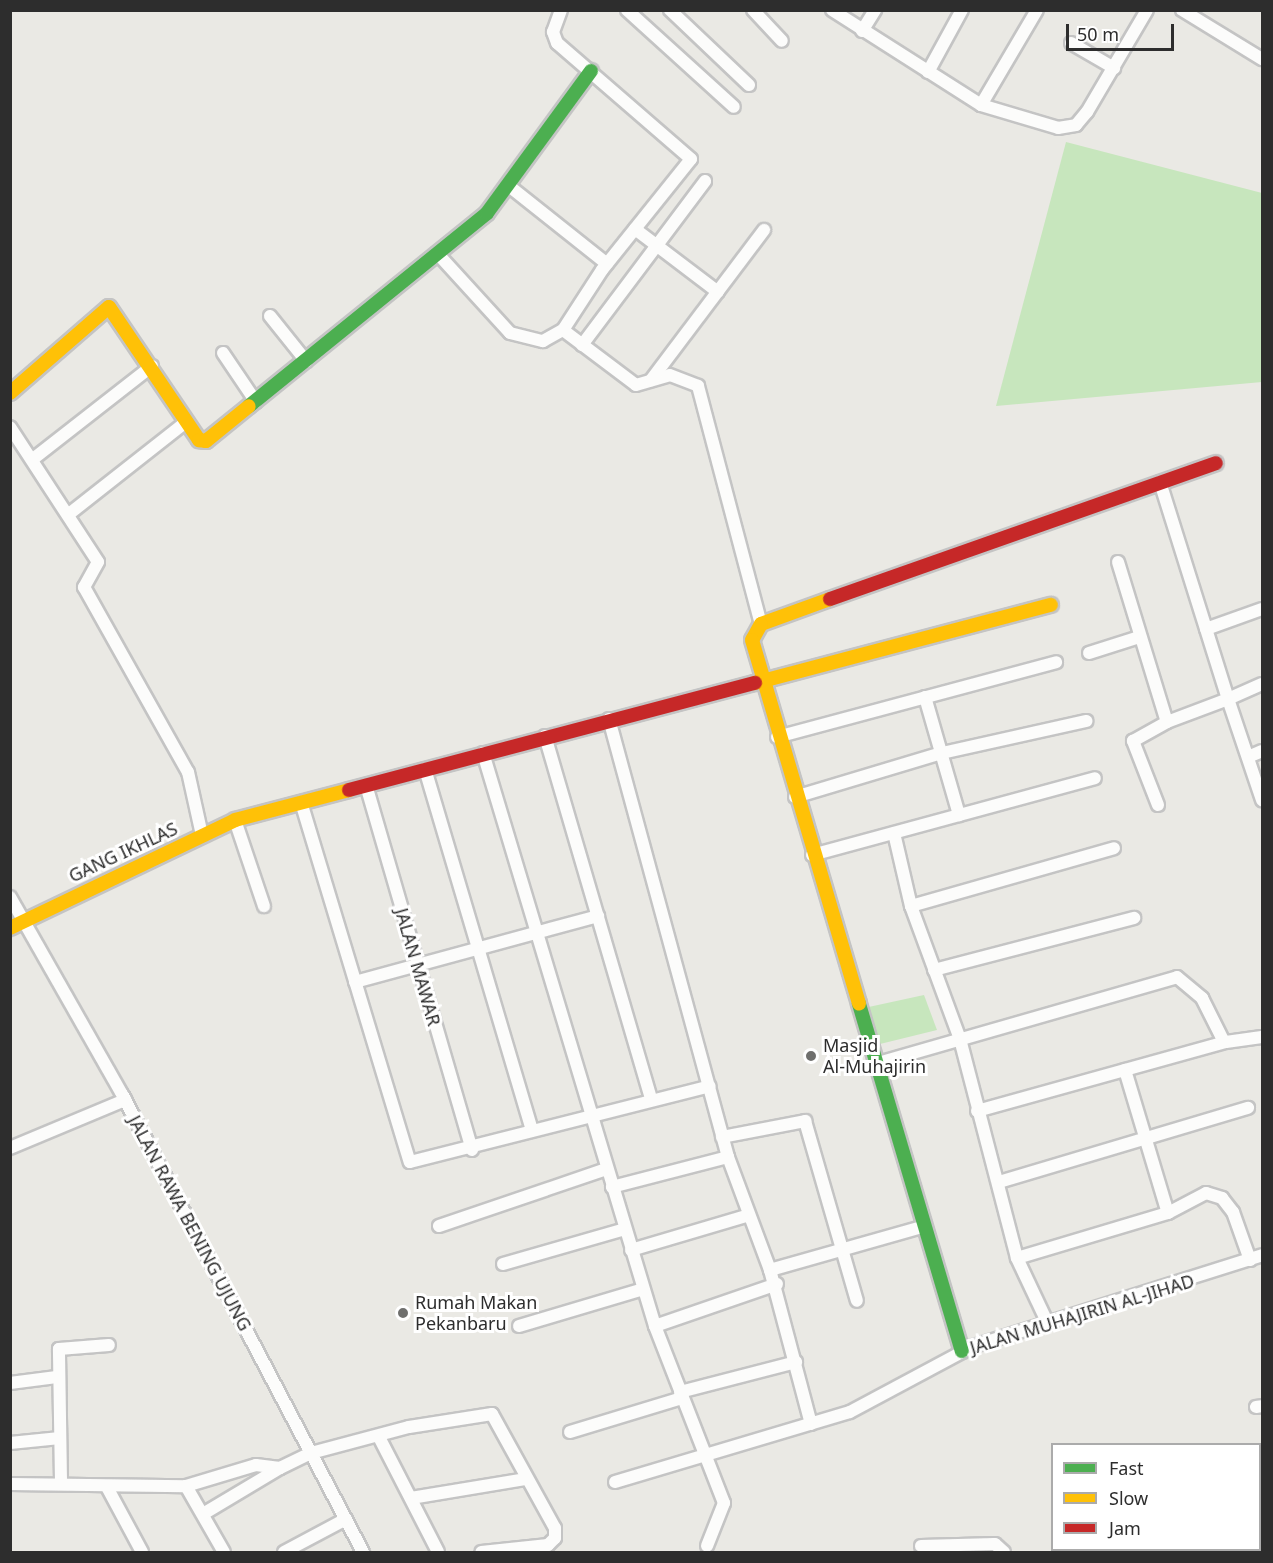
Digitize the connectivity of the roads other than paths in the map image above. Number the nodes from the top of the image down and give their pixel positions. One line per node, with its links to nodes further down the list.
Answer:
1 (561, 10): 16 (street)
2 (627, 10): 20 (street)
3 (670, 10): 18 (street)
4 (753, 10): 12 (street)
5 (832, 10): 11 (street)
6 (875, 10): 11 (street)
7 (962, 10): 17 (street)
8 (1037, 10): 19 (street)
9 (1147, 10): 15 (street)
10 (1182, 10): 14 (street)
11 (862, 31): 17 (street)
12 (782, 41)
13 (1071, 43): 15 (street)
14 (1263, 59)
15 (1114, 68): 19 (street)
16 (591, 71): 22 (street); 23 (street)
17 (928, 72): 19 (street)
18 (749, 85)
19 (981, 105)
20 (734, 107)
21 (705, 181): 25 (street)
22 (509, 186): 26 (street); 27 (street)
23 (635, 229): 25 (street); 27 (street)
24 (764, 230): 28 (street)
25 (657, 245): 28 (street); 31 (street)
26 (437, 253): 30 (street); 33 (street)
27 (607, 264): 30 (street)
28 (718, 292): 35 (street)
29 (270, 316): 33 (street)
30 (563, 330): 31 (street)
31 (582, 345): 35 (street)
32 (223, 353): 37 (street)
33 (306, 361): 37 (street)
34 (152, 366): 36 (street); 38 (street); 40 (street)
35 (651, 380): 47 (street)
36 (10, 393)
37 (256, 402): 38 (street)
38 (186, 422): 43 (street)
39 (10, 427): 40 (street)
40 (33, 459): 43 (street)
41 (1216, 463): 42 (street)
42 (1160, 482): 47 (street); 48 (street)
43 (69, 514): 75 (street)
44 (1118, 562): 49 (street)
45 (1051, 605): 52 (street, GANG IKHLAS)
46 (1263, 609): 48 (street)
47 (761, 624): 52 (street)
48 (1206, 629): 55 (street)
49 (1139, 638): 50 (street); 58 (street)
50 (1089, 653)
51 (1056, 662): 54 (street)
52 (759, 678): 56 (street, GANG IKHLAS); 60 (street)
53 (1263, 684): 55 (street)
54 (925, 697): 60 (street); 63 (street)
55 (1228, 699): 58 (street); 64 (street)
56 (609, 719): 59 (street, GANG IKHLAS); 95 (street)
57 (1086, 721): 63 (street)
58 (1167, 722): 71 (street)
59 (545, 736): 62 (street, GANG IKHLAS); 81 (street)
60 (777, 737): 68 (street)
61 (1263, 751): 64 (street)
62 (483, 753): 65 (street, GANG IKHLAS); 85 (street)
63 (942, 753): 68 (street); 72 (street)
64 (1248, 757): 69 (street)
65 (425, 769): 67 (street, GANG IKHLAS); 86 (street)
66 (1095, 778): 72 (street)
67 (366, 785): 70 (street, GANG IKHLAS); 87 (street, JALAN MAWAR)
68 (795, 797): 77 (street)
69 (1263, 800)
70 (301, 802): 73 (street, GANG IKHLAS); 89 (street)
71 (1158, 805)
72 (959, 815): 74 (street)
73 (235, 820): 75 (street, GANG IKHLAS); 79 (street)
74 (894, 833): 77 (street); 80 (street)
75 (202, 835): 83 (street, GANG IKHLAS)
76 (1114, 848): 80 (street)
77 (812, 855): 93 (street)
78 (10, 897): 83 (street, JALAN RAWA BENING UJUNG)
79 (264, 906)
80 (911, 906): 88 (street)
81 (597, 916): 85 (street); 96 (street)
82 (1134, 918): 88 (street)
83 (28, 920): 84 (street, GANG IKHLAS); 97 (street, JALAN RAWA BENING UJUNG)
84 (10, 928)
85 (537, 932): 86 (street); 100 (street)
86 (478, 948): 87 (street); 101 (street)
87 (417, 965): 89 (street); 105 (street, JALAN MAWAR)
88 (934, 970): 91 (street)
89 (355, 982): 105 (street)
90 (1263, 1037): 92 (street)
91 (960, 1039): 92 (street); 93 (street); 99 (street)
92 (1224, 1042): 94 (street)
93 (878, 1063): 113 (street)
94 (1125, 1070): 99 (street); 103 (street)
95 (710, 1086): 96 (street); 102 (street)
96 (651, 1098): 100 (street)
97 (125, 1100): 104 (street); 139 (street, JALAN RAWA BENING UJUNG)
98 (1248, 1108): 103 (street)
99 (977, 1111): 108 (street)
100 (588, 1117): 101 (street); 107 (street)
101 (532, 1130): 105 (street)
102 (722, 1137): 106 (street); 115 (street)
103 (1143, 1141): 108 (street); 110 (street)
104 (10, 1148)
105 (472, 1149)
106 (728, 1156): 109 (street); 111 (street)
107 (606, 1169): 109 (street); 112 (street)
108 (999, 1182): 118 (street)
109 (612, 1187): 114 (street)
110 (1168, 1212): 118 (street); 119 (street)
111 (746, 1216): 116 (street); 121 (street)
112 (439, 1226)
113 (925, 1226): 115 (street); 129 (street)
114 (625, 1229): 116 (street); 120 (street)
115 (842, 1247): 121 (street); 124 (street)
116 (631, 1250): 123 (street)
117 (1263, 1255): 119 (street, JALAN MUHAJIRIN AL-JIHAD)
118 (1017, 1258): 125 (street)
119 (1250, 1260): 125 (street, JALAN MUHAJIRIN AL-JIHAD)
120 (503, 1264)
121 (770, 1270): 122 (street)
122 (777, 1284): 127 (street); 130 (street)
123 (643, 1288): 126 (street); 127 (street)
124 (857, 1301)
125 (1048, 1324): 129 (street, JALAN MUHAJIRIN AL-JIHAD)
126 (519, 1326)
127 (655, 1326): 133 (street)
128 (109, 1345): 131 (street)
129 (963, 1351): 134 (street, JALAN MUHAJIRIN AL-JIHAD)
130 (796, 1362): 133 (street); 134 (street)
131 (57, 1377): 132 (street); 137 (street)
132 (10, 1383)
133 (681, 1395): 135 (street); 140 (street)
134 (811, 1424): 140 (street, JALAN MUHAJIRIN AL-JIHAD)
135 (570, 1432)
136 (379, 1437): 139 (street); 142 (street); 148 (street)
137 (60, 1438): 138 (street); 143 (street)
138 (10, 1443)
139 (311, 1453): 141 (street); 150 (street, JALAN RAWA BENING UJUNG)
140 (705, 1459): 144 (street, JALAN MUHAJIRIN AL-JIHAD); 151 (street)
141 (280, 1468): 146 (street); 149 (street)
142 (525, 1479): 148 (street); 153 (street)
143 (61, 1481): 145 (street); 147 (street)
144 (615, 1482)
145 (10, 1484)
146 (186, 1486): 147 (street); 149 (street)
147 (107, 1487): 154 (street)
148 (411, 1498): 158 (street)
149 (203, 1514): 155 (street)
150 (346, 1520): 156 (street); 157 (street, JALAN RAWA BENING UJUNG)
151 (708, 1546)
152 (921, 1546): 160 (street)
153 (514, 1550): 159 (street)
154 (142, 1552)
155 (224, 1552)
156 (284, 1552)
157 (363, 1552)
158 (438, 1552)
159 (481, 1552)
160 (1004, 1552)

